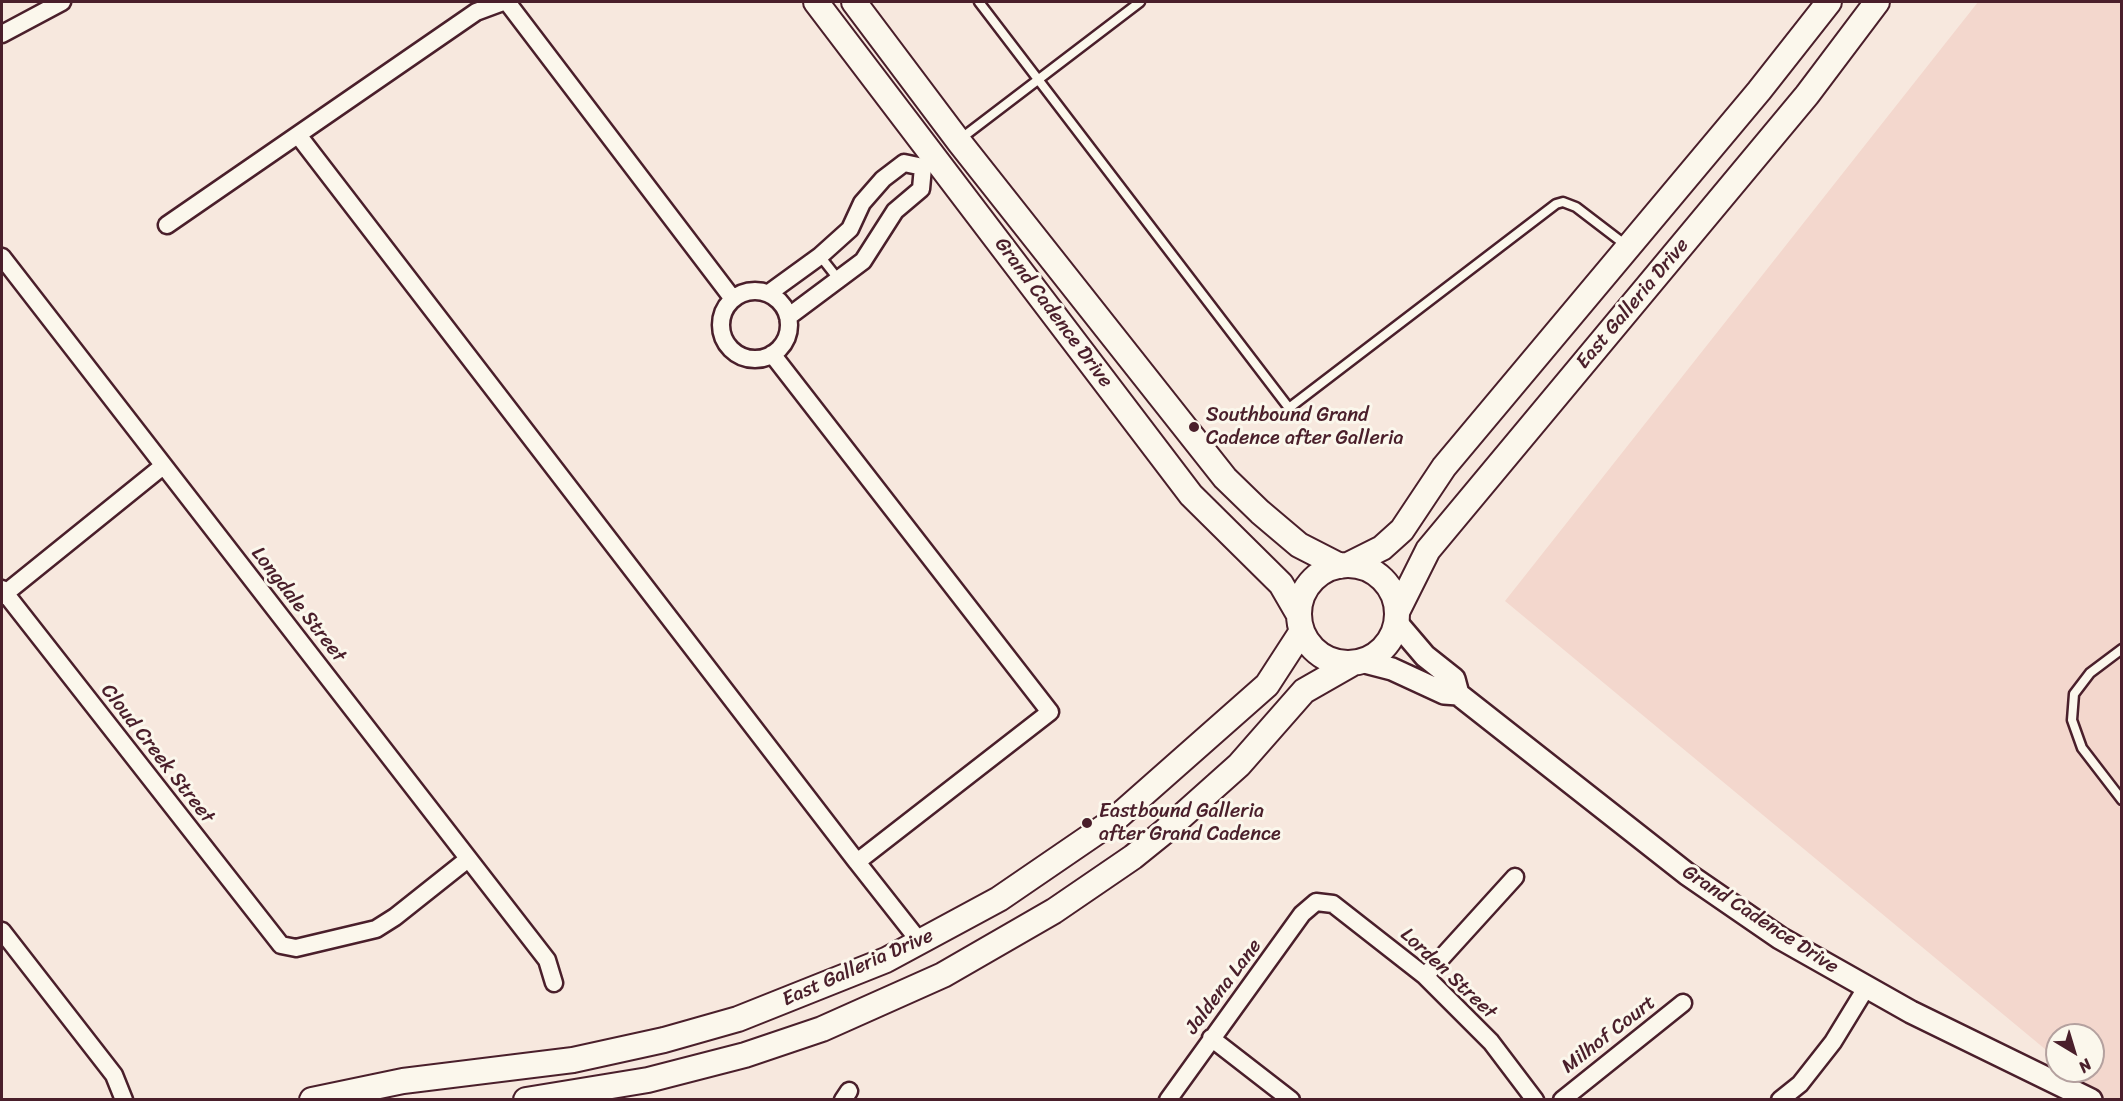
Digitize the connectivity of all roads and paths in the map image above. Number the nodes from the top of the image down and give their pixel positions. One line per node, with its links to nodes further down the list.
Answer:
1 (62, 2): 9 (street)
2 (505, 2): 11 (street); 20 (street)
3 (816, 2): 13 (main road, Grand Cadence Drive)
4 (854, 2): 12 (main road, Grand Cadence Drive)
5 (979, 2): 10 (lane)
6 (1140, 2): 10 (lane)
7 (1877, 2): 26 (main road, East Galleria Drive)
8 (1825, 3): 15 (main road, East Galleria Drive)
9 (2, 34)
10 (1038, 79): 12 (lane); 15 (lane)
11 (298, 135): 14 (street); 33 (street)
12 (958, 141): 13 (main road); 24 (main road, Grand Cadence Drive)
13 (929, 163): 16 (street); 18 (street); 27 (main road, Grand Cadence Drive)
14 (167, 225)
15 (1628, 248): 24 (main road, East Galleria Drive)
16 (820, 256): 18 (lane); 19 (street)
17 (2, 257): 23 (street, Longdale Street)
18 (840, 280): 21 (street)
19 (769, 293): 20 (street); 21 (street)
20 (733, 299): 22 (street)
21 (788, 318): 22 (street)
22 (772, 354): 33 (street)
23 (164, 466): 25 (street); 32 (street, Longdale Street)
24 (1344, 565): 26 (main road); 27 (main road)
25 (3, 593): 32 (street, Cloud Creek Street)
26 (1397, 617): 29 (main road); 30 (street, Grand Cadence Drive)
27 (1300, 623): 29 (main road); 37 (main road, East Galleria Drive)
28 (2121, 648): 31 (lane)
29 (1357, 662): 30 (street, Grand Cadence Drive); 45 (main road, East Galleria Drive)
30 (1458, 694): 40 (street, Grand Cadence Drive)
31 (2121, 800)
32 (468, 860): 39 (street, Longdale Street)
33 (857, 862): 37 (street)
34 (1515, 877): 38 (street)
35 (1316, 902): 38 (street, Lorden Street); 42 (street, Jaldena Lane)
36 (2, 931): 43 (street)
37 (920, 942): 44 (main road, East Galleria Drive)
38 (1425, 976): 48 (street, Lorden Street)
39 (554, 983)
40 (1866, 988): 50 (street); 51 (street, Grand Cadence Drive)
41 (1683, 1003): 49 (street, Milhof Court)
42 (1211, 1038): 46 (street, Jaldena Lane); 47 (street)
43 (124, 1100)
44 (312, 1100)
45 (525, 1100)
46 (1168, 1100)
47 (1291, 1100)
48 (1535, 1100)
49 (1562, 1100)
50 (1780, 1100)
51 (2091, 1100)

